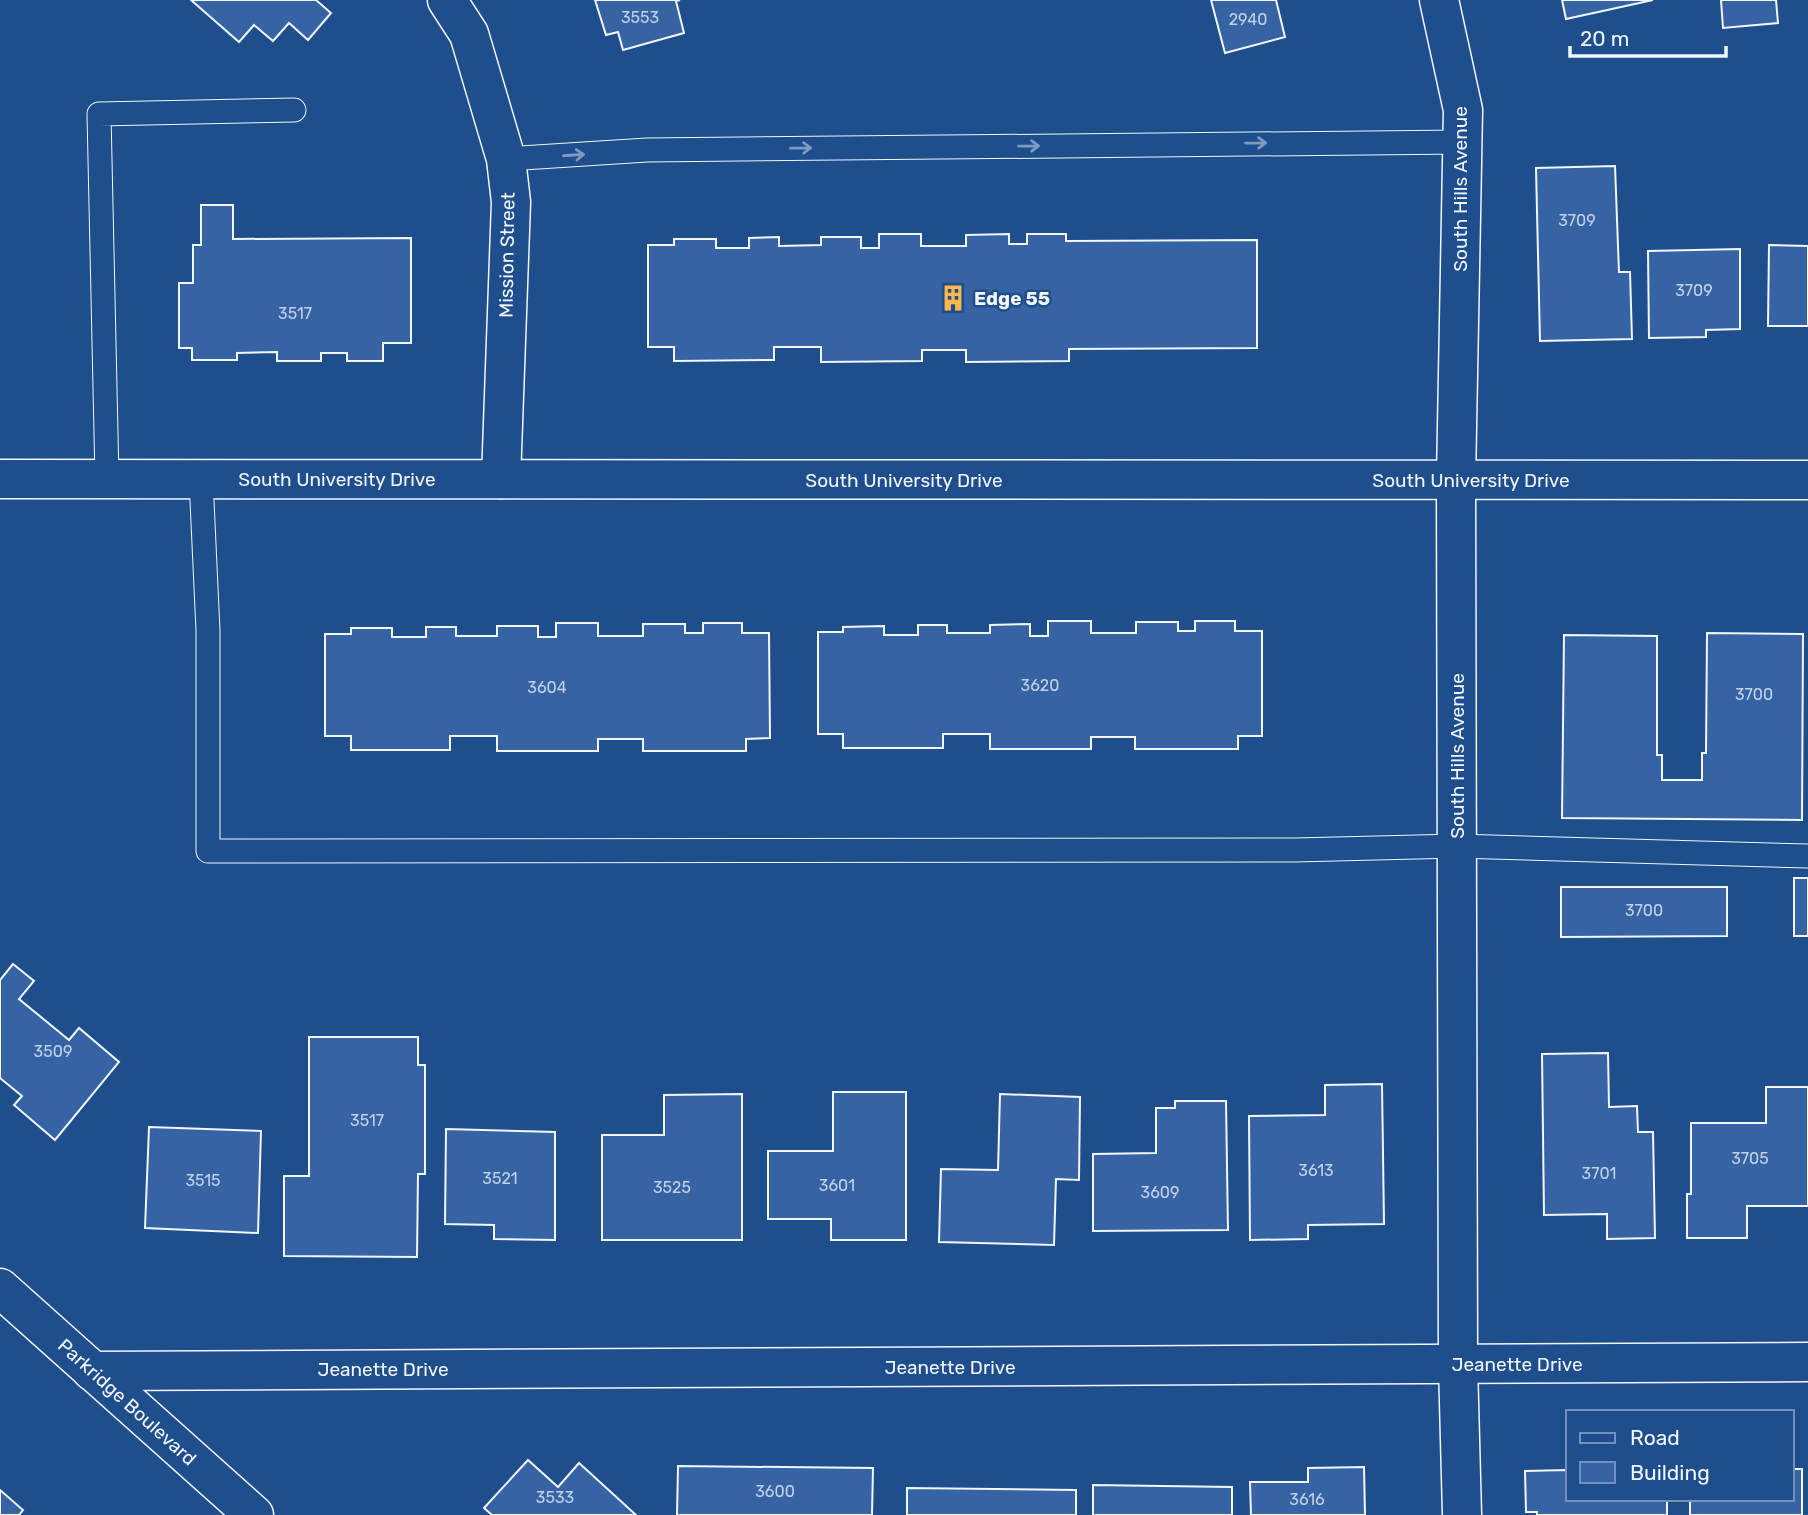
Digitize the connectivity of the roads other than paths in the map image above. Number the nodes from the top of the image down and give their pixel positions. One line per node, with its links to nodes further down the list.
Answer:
1 (447, 0): 5 (street, Mission Street)
2 (1439, 0): 4 (street, South Hills Avenue)
3 (294, 110): 7 (lane)
4 (1462, 142): 5 (lane, one-way to 4); 10 (street, South Hills Avenue)
5 (506, 159): 9 (street, Mission Street)
6 (0, 478): 7 (street, South University Drive)
7 (107, 478): 8 (street, South University Drive)
8 (201, 478): 9 (street, South University Drive); 12 (lane)
9 (501, 479): 10 (street, South University Drive)
10 (1456, 480): 11 (street, South University Drive); 12 (street, South Hills Avenue)
11 (1808, 480)
12 (1457, 846): 13 (lane); 16 (street, South Hills Avenue)
13 (1808, 856)
14 (0, 1288): 17 (street, Parkridge Boulevard)
15 (1808, 1362): 16 (street, Jeanette Drive)
16 (1458, 1364): 17 (street, Jeanette Drive); 19 (street, South Hills Avenue)
17 (92, 1371): 18 (street, Parkridge Boulevard)
18 (254, 1515)
19 (1462, 1515)

